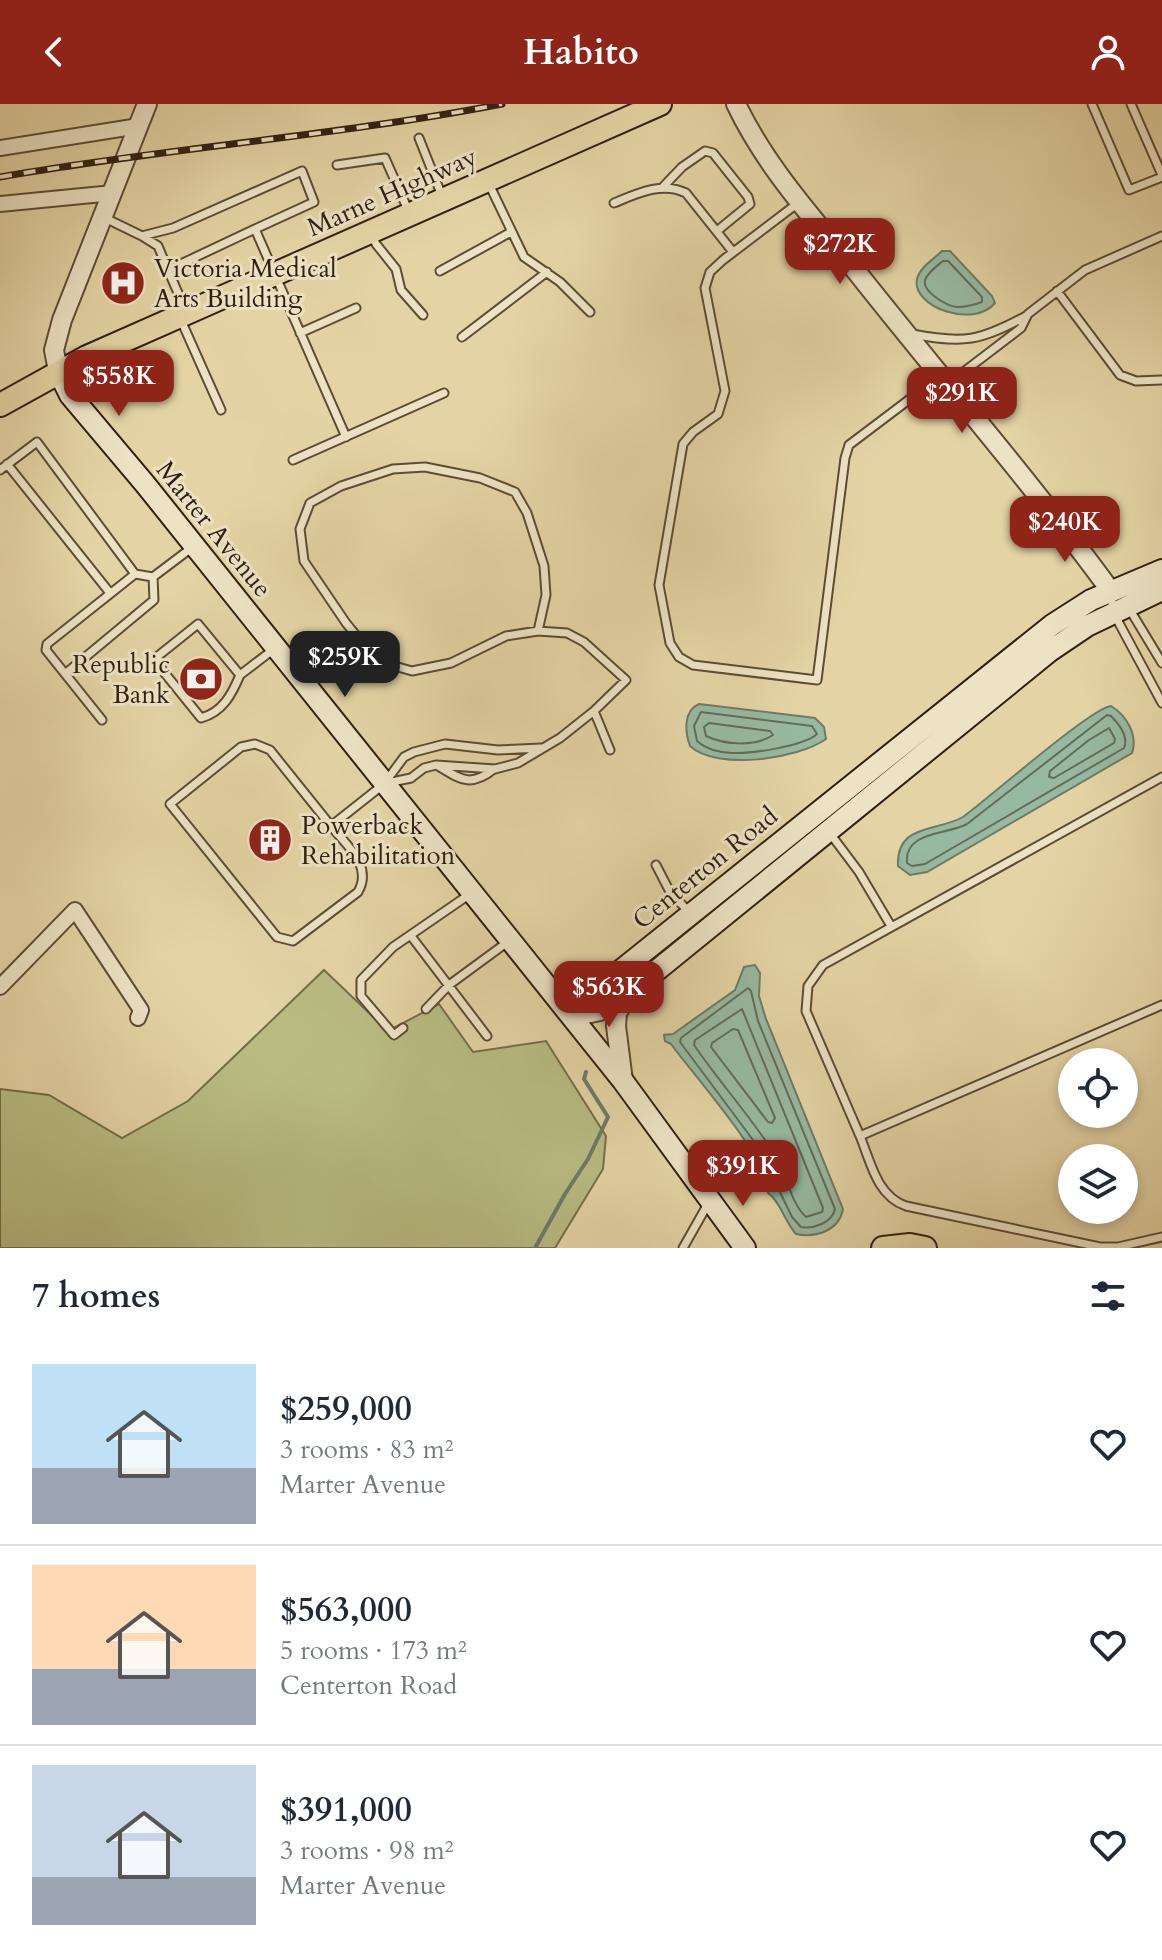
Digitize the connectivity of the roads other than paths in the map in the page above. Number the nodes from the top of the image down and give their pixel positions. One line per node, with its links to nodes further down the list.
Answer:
1 (147, 104): 6 (street)
2 (660, 104): 11 (main road, Marne Highway)
3 (736, 104): 16 (street)
4 (1092, 104): 10 (lane)
5 (1131, 104): 10 (lane)
6 (139, 126): 8 (street); 13 (street)
7 (419, 138): 14 (lane)
8 (0, 148)
9 (337, 165): 18 (lane)
10 (1162, 176)
11 (487, 180): 14 (main road, Marne Highway); 23 (lane)
12 (662, 188): 15 (lane); 21 (lane); 21 (lane)
13 (113, 193): 17 (street); 19 (street)
14 (444, 200): 18 (main road, Marne Highway)
15 (614, 203)
16 (798, 203): 26 (lane); 37 (street)
17 (0, 204)
18 (410, 214): 22 (main road, Marne Highway)
19 (103, 217): 24 (lane); 40 (street)
20 (255, 229): 24 (lane); 27 (lane); 30 (lane)
21 (717, 231): 26 (lane)
22 (370, 232): 30 (main road, Marne Highway); 36 (lane)
23 (511, 232): 28 (lane); 29 (lane)
24 (142, 236): 27 (lane)
25 (1162, 236): 31 (lane)
26 (733, 252): 41 (lane)
27 (168, 270): 34 (lane)
28 (440, 271)
29 (547, 272): 33 (lane); 39 (lane)
30 (275, 274): 34 (main road, Marne Highway); 38 (lane)
31 (1057, 291): 35 (lane); 42 (lane)
32 (356, 308): 38 (lane)
33 (590, 312)
34 (183, 314): 40 (main road, Marne Highway); 45 (lane)
35 (1028, 314): 37 (lane); 41 (lane)
36 (423, 315)
37 (905, 332): 41 (street)
38 (300, 333): 46 (lane)
39 (462, 337)
40 (58, 371): 44 (main road, Marne Highway); 49 (main road, Marter Avenue)
41 (944, 380): 53 (street)
42 (1162, 380)
43 (444, 393): 46 (lane)
44 (0, 405)
45 (221, 410)
46 (346, 437): 47 (lane)
47 (293, 460)
48 (4, 467): 51 (lane); 55 (lane)
49 (194, 546): 52 (lane); 58 (main road, Marter Avenue)
50 (1162, 570): 53 (main road, Centerton Road)
51 (135, 574): 52 (lane); 55 (lane)
52 (153, 577): 60 (lane)
53 (1110, 590): 56 (lane); 56 (lane); 75 (main road, Centerton Road)
54 (1162, 590): 56 (main road, Centerton Road)
55 (110, 593): 60 (lane)
56 (1120, 608): 59 (lane); 62 (lane); 72 (main road, Centerton Road)
57 (538, 631): 57 (lane); 63 (lane)
58 (276, 648): 61 (lane); 70 (main road, Marter Avenue)
59 (1162, 663)
60 (65, 674): 64 (lane)
61 (240, 675): 61 (lane)
62 (1162, 703)
63 (594, 711): 65 (lane); 66 (lane)
64 (102, 720)
65 (541, 748): 68 (lane); 70 (lane)
66 (610, 750)
67 (436, 765): 68 (lane); 68 (lane); 70 (lane)
68 (495, 769)
69 (1162, 777): 76 (lane)
70 (384, 784): 71 (lane); 74 (main road, Marter Avenue)
71 (331, 826): 71 (lane)
72 (828, 830): 76 (lane); 81 (main road, Centerton Road)
73 (656, 865): 75 (lane)
74 (472, 893): 77 (lane); 78 (main road, Marter Avenue)
75 (690, 914): 84 (main road, Centerton Road)
76 (891, 926): 89 (lane)
77 (411, 936): 79 (lane); 86 (lane)
78 (510, 940): 79 (lane); 84 (main road, Marter Avenue)
79 (449, 985): 83 (lane); 87 (lane)
80 (0, 987): 85 (street)
81 (629, 993): 84 (street, Centerton Road); 88 (street)
82 (1162, 1005): 89 (lane)
83 (426, 1009)
84 (572, 1017): 88 (main road, Marter Avenue)
85 (138, 1018)
86 (403, 1028)
87 (487, 1036)
88 (623, 1081): 90 (main road, Marter Avenue)
89 (860, 1136): 91 (lane)
90 (710, 1200): 92 (lane); 93 (main road, Marter Avenue)
91 (1162, 1237)
92 (683, 1248)
93 (745, 1248)
94 (883, 1248): 95 (main road)
95 (925, 1248)

